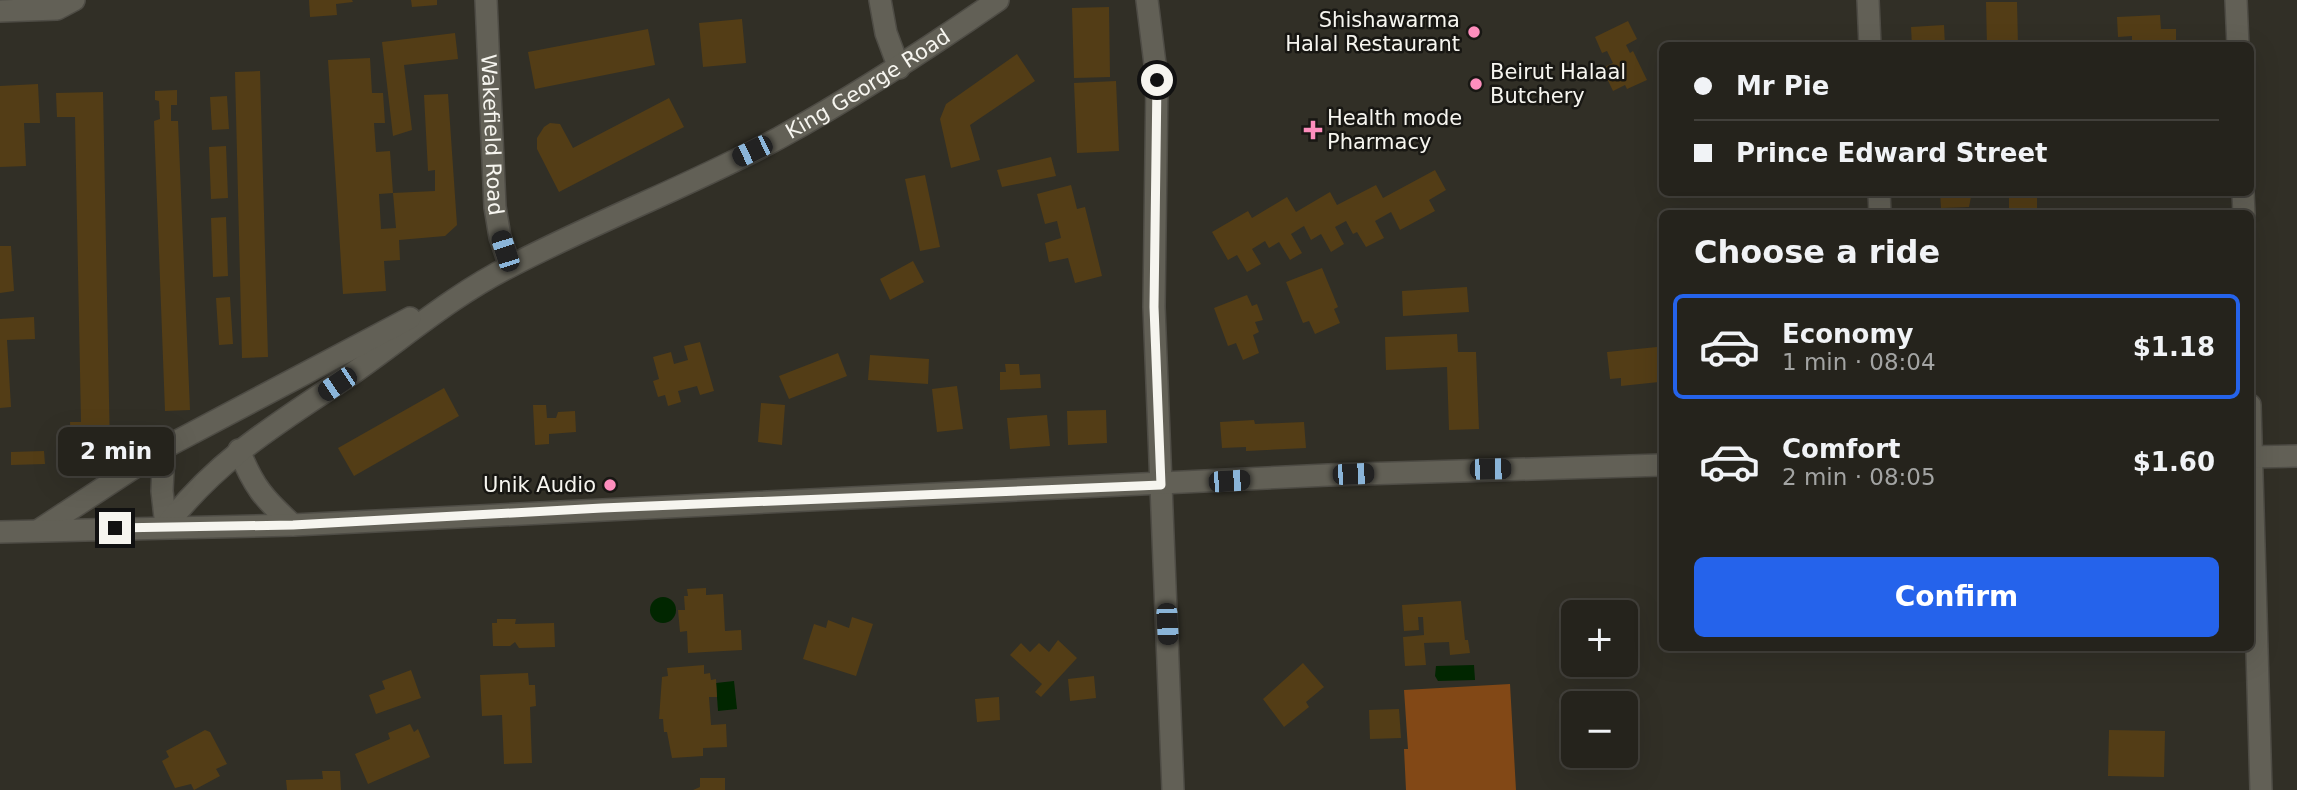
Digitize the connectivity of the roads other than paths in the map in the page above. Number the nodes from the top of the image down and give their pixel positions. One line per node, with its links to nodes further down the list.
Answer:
1 (74, 0): 8 (main road)
2 (486, 0): 12 (main road, Wakefield Road)
3 (880, 0): 11 (main road)
4 (998, 0): 11 (main road, King George Road)
5 (1147, 0): 19 (main road)
6 (1868, 0): 9 (main road)
7 (2236, 0): 10 (main road)
8 (0, 11)
9 (1870, 42)
10 (2238, 42)
11 (899, 68): 12 (main road, King George Road)
12 (510, 266): 13 (main road, King George Road)
13 (433, 312): 14 (main road, King George Road); 15 (main road, King George Road)
14 (164, 448): 21 (main road); 22 (main road, King George Road)
15 (239, 450): 20 (main road); 21 (main road, King George Road)
16 (2297, 456): 17 (main road)
17 (2254, 457)
18 (1659, 465): 19 (main road)
19 (1161, 485): 20 (main road); 25 (main road)
20 (293, 525): 21 (main road)
21 (166, 526): 22 (main road)
22 (38, 530): 23 (main road)
23 (0, 532)
24 (2254, 557): 26 (main road)
25 (1173, 790)
26 (2261, 790)

